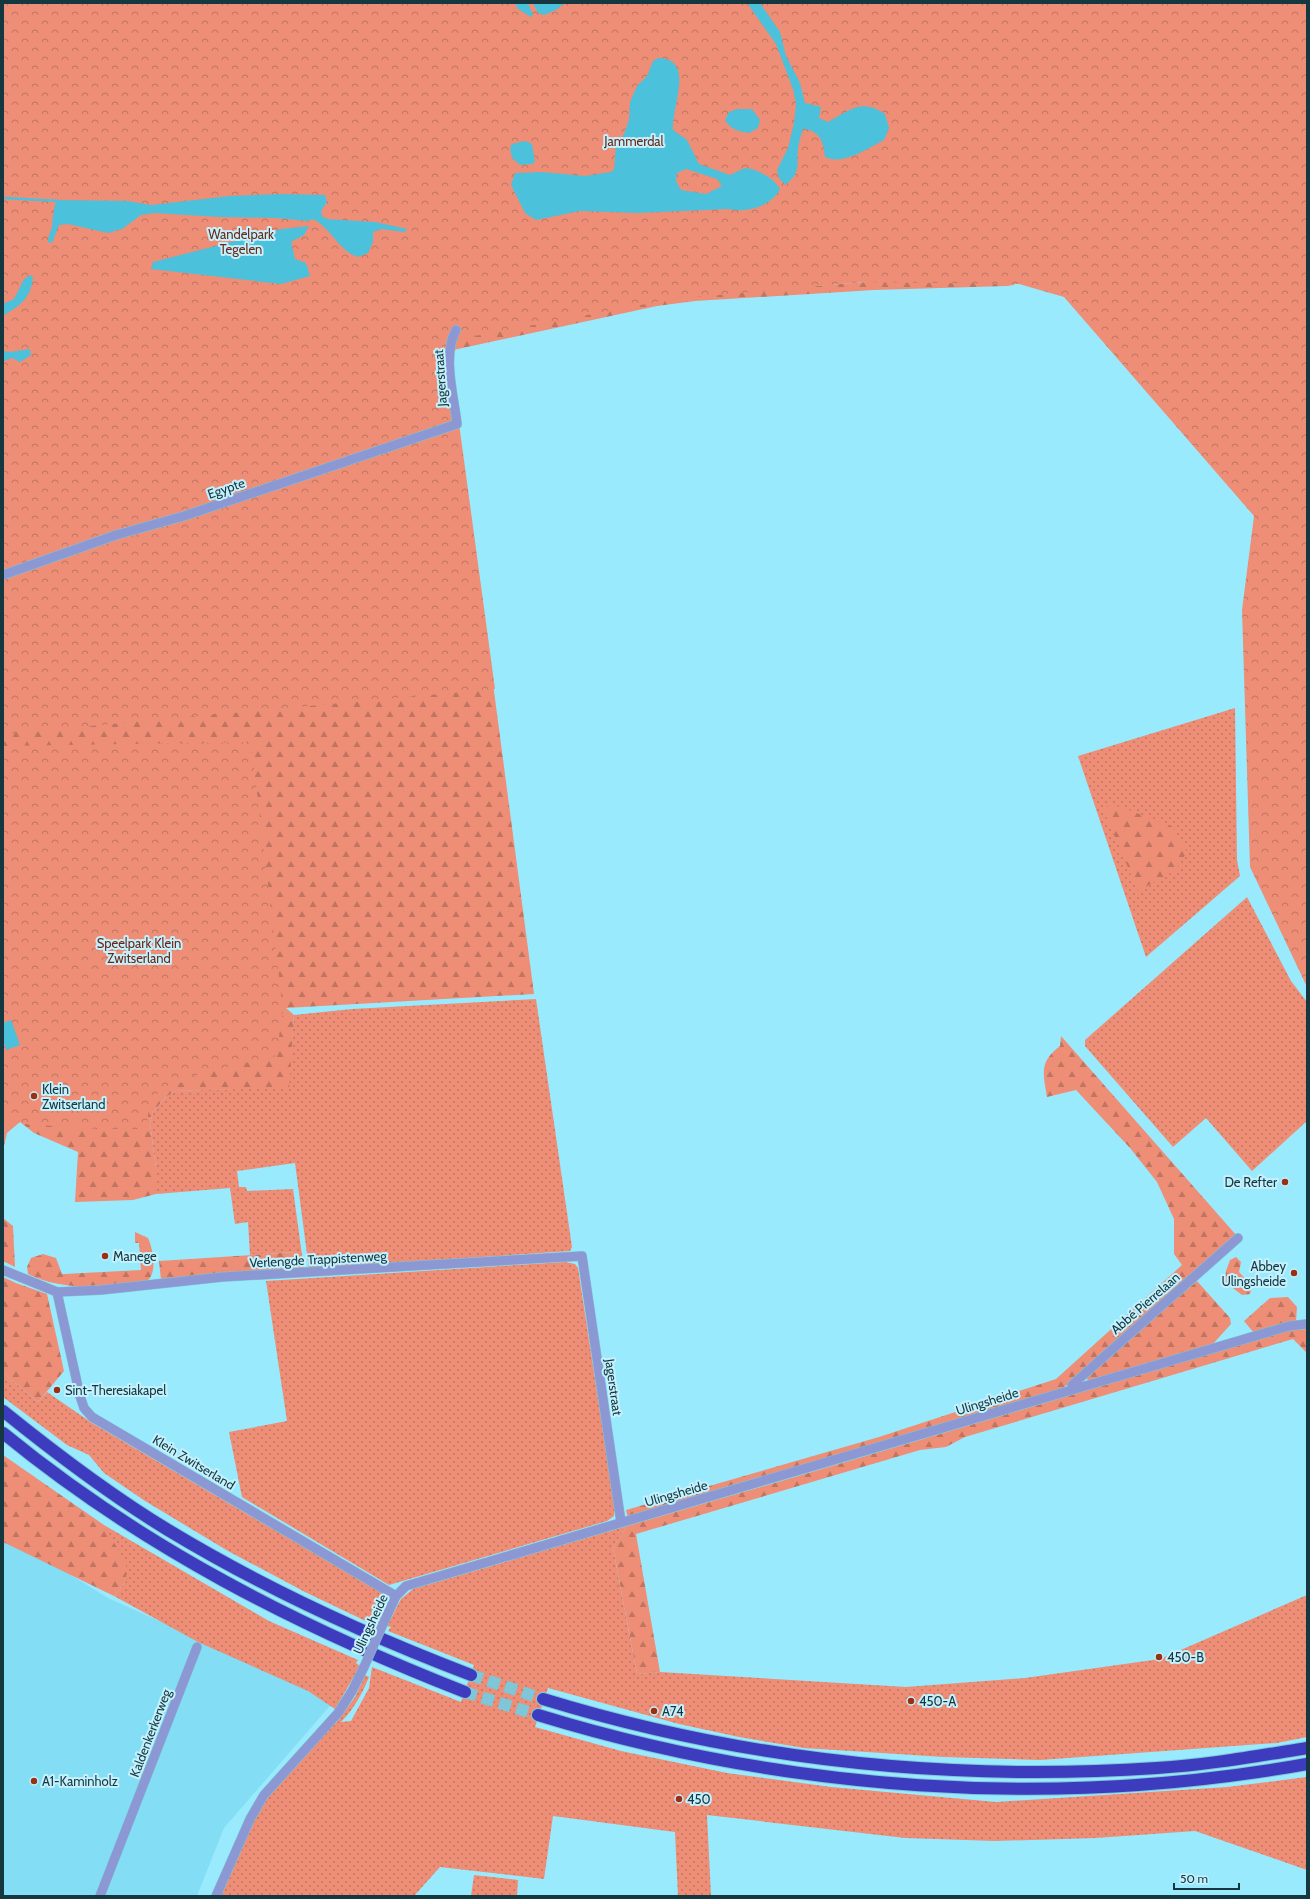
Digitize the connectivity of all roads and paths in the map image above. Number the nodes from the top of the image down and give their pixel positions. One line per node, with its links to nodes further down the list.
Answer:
1 (456, 330): 2 (street, Jagerstraat)
2 (457, 424): 3 (street, Egypte)
3 (3, 575)
4 (1238, 1238): 9 (street, Abbé Pierrelaan)
5 (582, 1256): 7 (street, Verlengde Trappistenweg); 12 (street, Jagerstraat)
6 (3, 1270): 7 (street)
7 (57, 1292): 13 (street, Klein Zwitserland)
8 (1307, 1324): 9 (street, Ulingsheide)
9 (1073, 1388): 12 (street, Ulingsheide)
10 (3, 1411): 15 (highway)
11 (3, 1433): 16 (highway)
12 (621, 1522): 13 (street, Ulingsheide)
13 (396, 1596): 22 (street, Ulingsheide, bridge)
14 (197, 1647): 21 (street, Kaldenkerkerweg)
15 (471, 1675)
16 (466, 1692)
17 (543, 1699): 19 (highway)
18 (538, 1715): 20 (highway)
19 (1307, 1748)
20 (1307, 1764)
21 (100, 1896)
22 (216, 1896)

